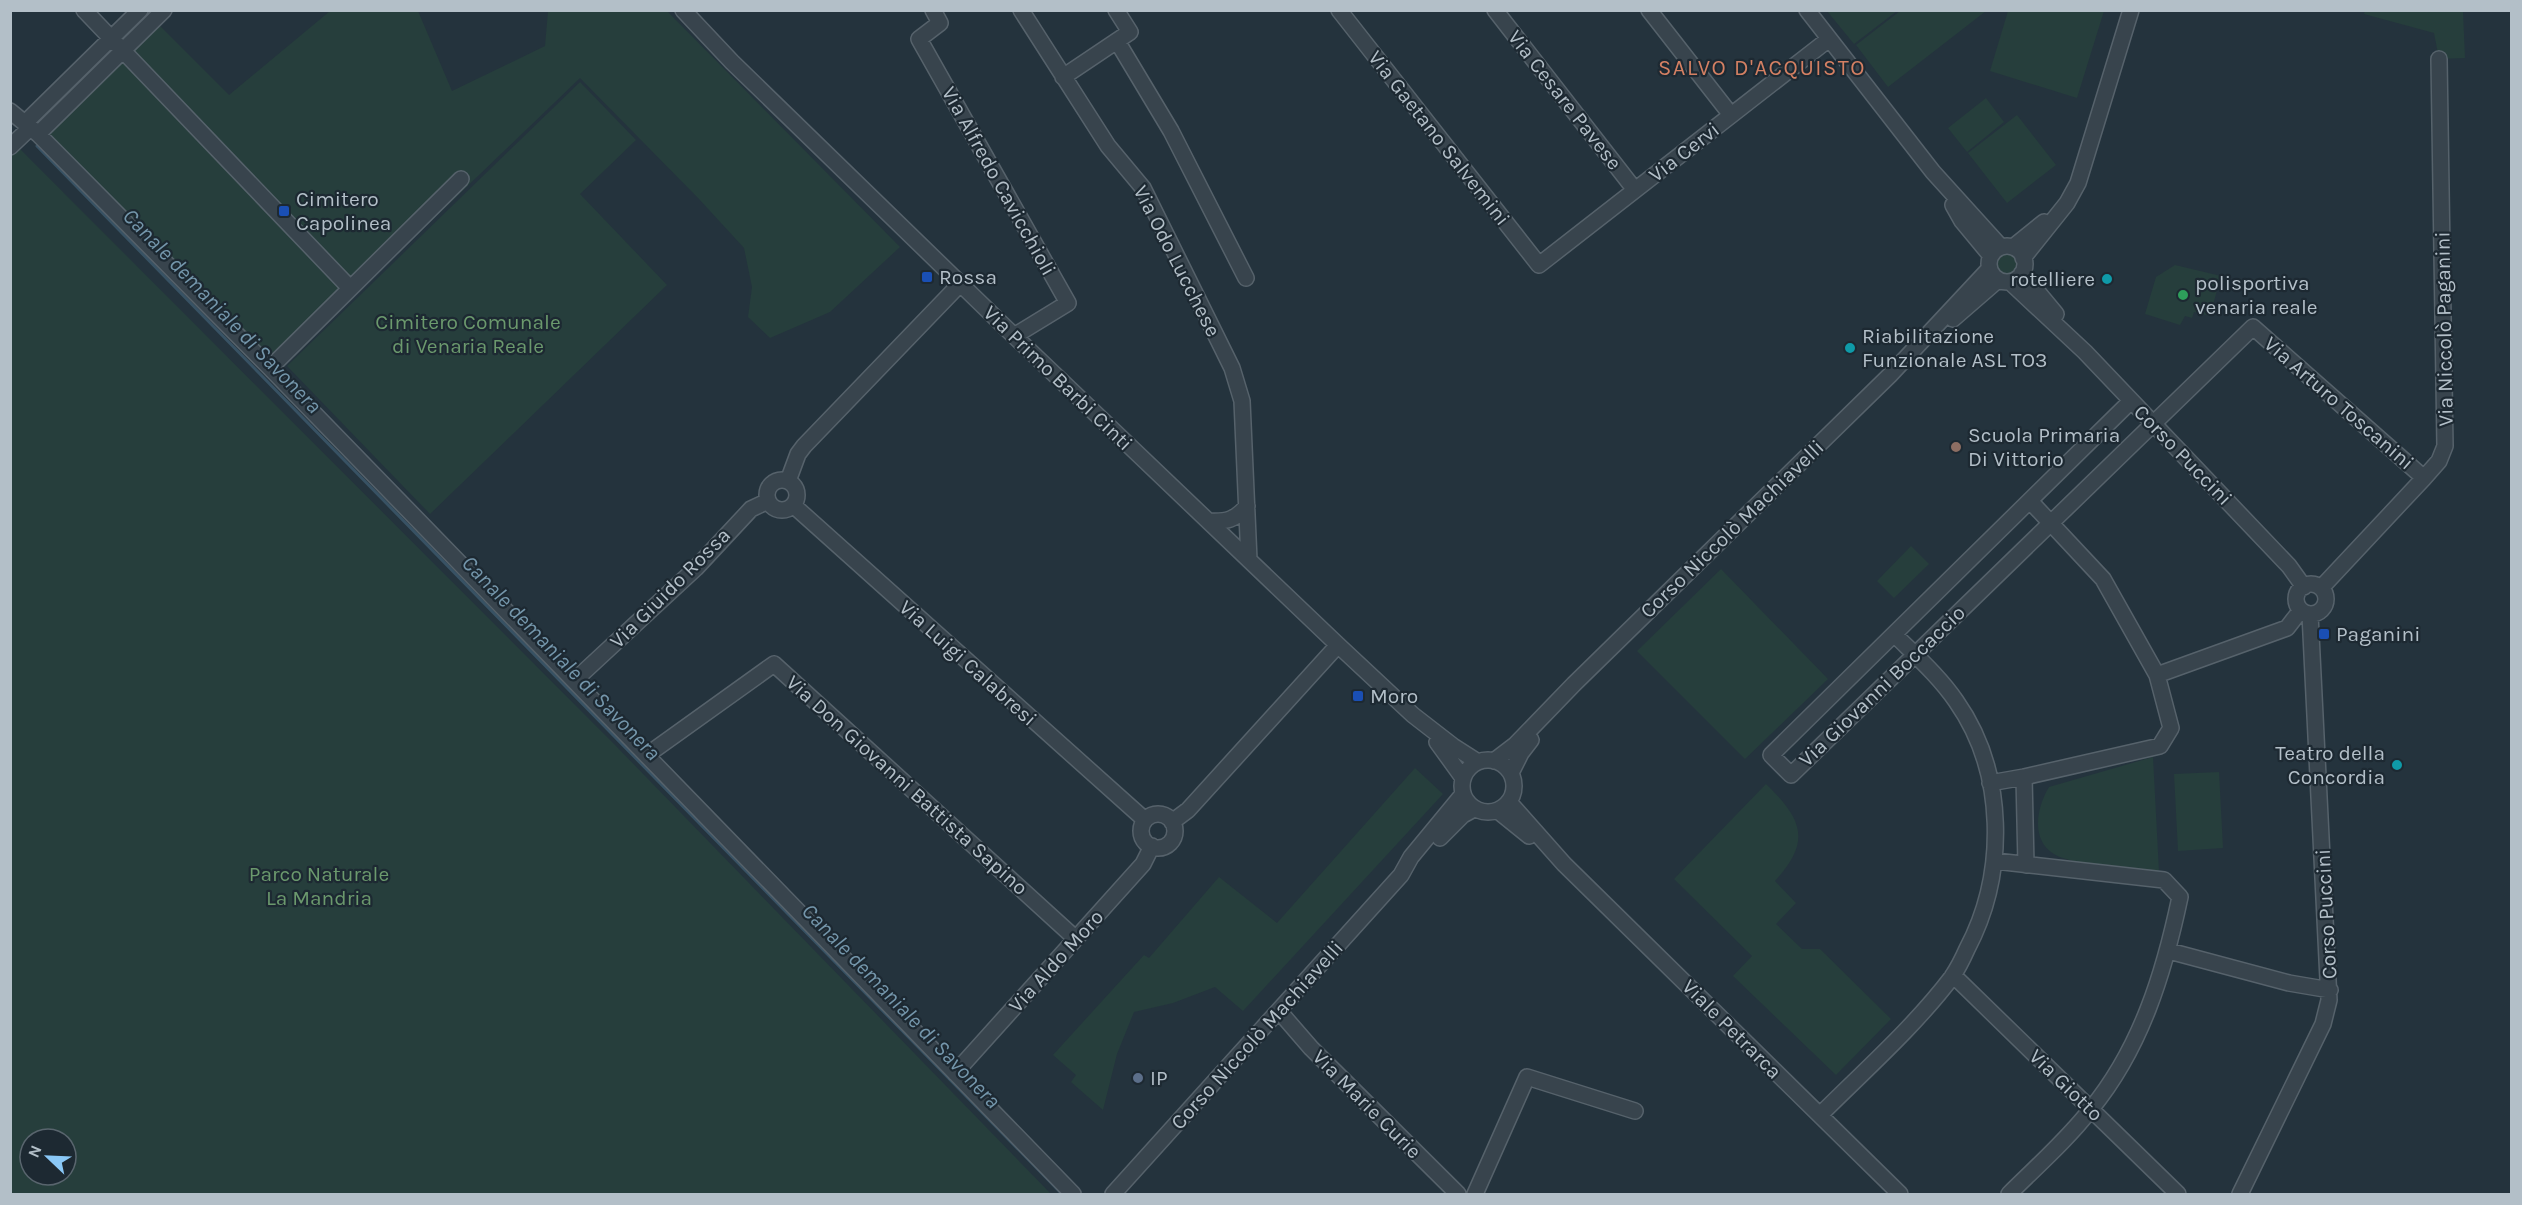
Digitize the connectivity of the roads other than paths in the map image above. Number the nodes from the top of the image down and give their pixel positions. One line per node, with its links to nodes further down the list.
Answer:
1 (84, 10): 13 (street)
2 (140, 10): 13 (street)
3 (164, 10): 16 (street)
4 (683, 10): 28 (street, Via Primo Barbi Cinti)
5 (933, 10): 31 (street, Via Alfredo Cavicchioli)
6 (1021, 10): 18 (street, Via Odo Lucchese)
7 (1116, 10): 15 (street)
8 (1339, 10): 26 (street, Via Gaetano Salvemini)
9 (1495, 10): 24 (street, Via Cesare Pavese)
10 (1649, 10): 20 (street)
11 (1807, 10): 14 (street, Corso Puccini)
12 (2131, 10): 25 (street, Corso Niccolò Machiavelli)
13 (111, 39): 16 (street); 21 (street)
14 (1829, 39): 20 (street, Via Cervi); 25 (street, Corso Puccini)
15 (1117, 40): 18 (street); 27 (street)
16 (123, 50): 21 (street); 29 (street)
17 (2439, 59): 35 (street, Via Niccolò Paganini)
18 (1063, 77): 40 (street, Via Odo Lucchese)
19 (10, 111): 21 (street)
20 (1731, 116): 24 (street, Via Cervi)
21 (31, 128): 22 (street); 32 (street)
22 (10, 147)
23 (461, 179): 29 (street)
24 (1635, 190): 26 (street, Via Cervi)
25 (2006, 264): 33 (street, Corso Puccini); 52 (street, Corso Niccolò Machiavelli)
26 (1539, 265)
27 (1246, 278)
28 (961, 284): 31 (street, Via Primo Barbi Cinti); 36 (street)
29 (351, 288): 32 (street)
30 (2253, 327): 34 (street, Via Giovanni Boccaccio); 35 (street, Via Arturo Toscanini)
31 (1014, 336): 41 (street, Via Primo Barbi Cinti)
32 (270, 368): 51 (street)
33 (2132, 401): 34 (street, Corso Puccini); 38 (street, Via Giovanni Boccaccio)
34 (2153, 424): 42 (street, Via Giovanni Boccaccio); 44 (street, Corso Puccini)
35 (2424, 478): 45 (street, Via Niccolò Paganini)
36 (788, 481): 37 (street); 39 (street)
37 (768, 501): 39 (street); 51 (street, Via Giuido Rossa)
38 (2030, 501): 42 (street); 47 (street, Via Giovanni Boccaccio)
39 (794, 505): 64 (street, Via Luigi Calabresi)
40 (1246, 506): 41 (street); 43 (street, Via Odo Lucchese)
41 (1208, 521): 43 (street, Via Primo Barbi Cinti)
42 (2051, 523): 49 (street, Via Giovanni Boccaccio); 50 (street)
43 (1249, 560): 48 (street, Via Primo Barbi Cinti)
44 (2304, 587): 45 (street); 46 (street)
45 (2321, 588): 46 (street)
46 (2305, 612): 50 (street); 73 (street, Corso Puccini)
47 (1894, 634): 49 (street); 49 (street, Via Giovanni Boccaccio)
48 (1338, 645): 53 (street, Via Primo Barbi Cinti); 65 (street)
49 (1915, 655): 60 (street)
50 (2157, 675): 58 (street)
51 (574, 681): 54 (street)
52 (1574, 684): 55 (street, Corso Niccolò Machiavelli); 57 (street, Corso Niccolò Machiavelli)
53 (1413, 715): 56 (street, Via Primo Barbi Cinti); 59 (street, Via Primo Barbi Cinti)
54 (647, 755): 70 (street, Via Don Giovanni Battista Sapino); 75 (street)
55 (1494, 761): 56 (street); 57 (street)
56 (1478, 762): 59 (street)
57 (1511, 773): 62 (street)
58 (2024, 777): 60 (street); 68 (street)
59 (1463, 778): 61 (street)
60 (1990, 783): 67 (street)
61 (1463, 794): 63 (street); 69 (street, Corso Niccolò Machiavelli)
62 (1504, 806): 63 (street); 78 (street, Viale Petrarca)
63 (1474, 809): 69 (street, Corso Niccolò Machiavelli)
64 (1144, 820): 65 (street); 66 (street)
65 (1172, 822): 66 (street)
66 (1152, 846): 70 (street, Via Aldo Moro)
67 (1995, 861): 68 (street); 72 (street)
68 (2026, 865): 71 (street)
69 (1401, 875): 74 (street, Corso Niccolò Machiavelli)
70 (1076, 939): 75 (street, Via Aldo Moro)
71 (2169, 951): 73 (street); 76 (street)
72 (1953, 975): 76 (street, Via Giotto); 78 (street)
73 (2330, 990): 86 (street, Corso Puccini)
74 (1279, 1011): 80 (street, Corso Niccolò Machiavelli); 81 (street, Via Marie Curie)
75 (956, 1073): 79 (street)
76 (2092, 1109): 84 (street); 85 (street, Via Giotto)
77 (1635, 1111): 82 (street)
78 (1820, 1116): 83 (street, Viale Petrarca)
79 (1073, 1194)
80 (1113, 1194)
81 (1458, 1194)
82 (1474, 1194)
83 (1900, 1194)
84 (2009, 1194)
85 (2178, 1194)
86 (2240, 1194)

